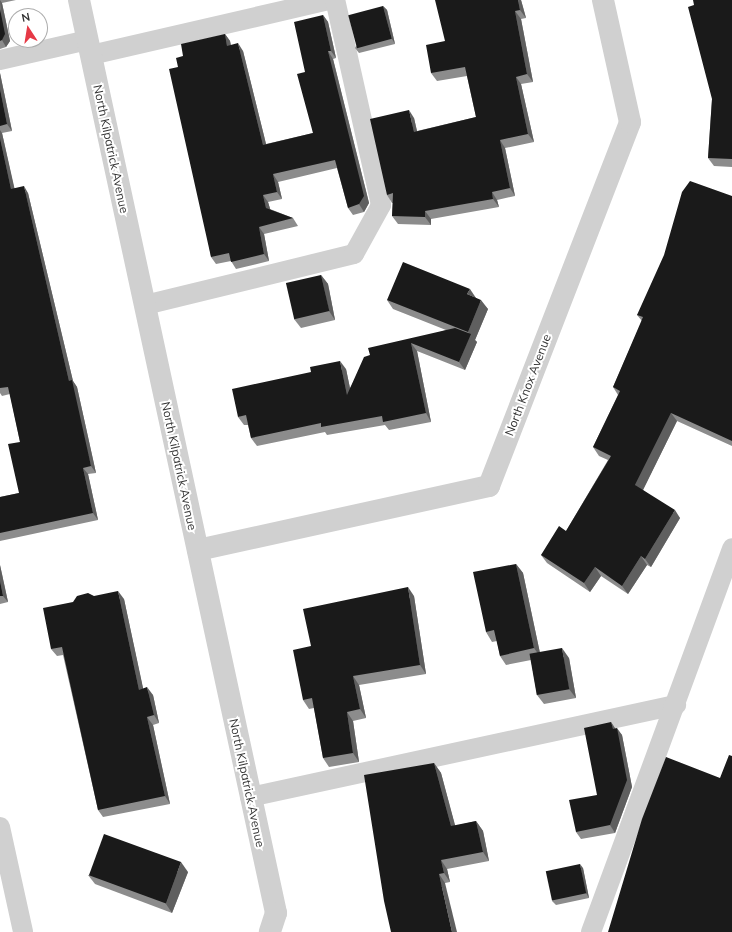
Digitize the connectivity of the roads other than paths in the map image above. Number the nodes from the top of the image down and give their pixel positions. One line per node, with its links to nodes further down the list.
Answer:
1 (79, 0): 5 (street, North Kilpatrick Avenue)
2 (330, 0): 5 (lane)
3 (335, 0): 7 (lane)
4 (603, 0): 9 (street, North Knox Avenue)
5 (89, 48): 6 (lane); 7 (street, North Kilpatrick Avenue)
6 (0, 60)
7 (145, 305): 9 (street, North Kilpatrick Avenue)
8 (732, 548): 10 (lane)
9 (198, 550): 11 (street, North Kilpatrick Avenue)
10 (676, 705): 11 (lane); 15 (lane)
11 (250, 797): 14 (street, North Kilpatrick Avenue)
12 (0, 827): 13 (lane)
13 (23, 932)
14 (270, 932)
15 (591, 932)

